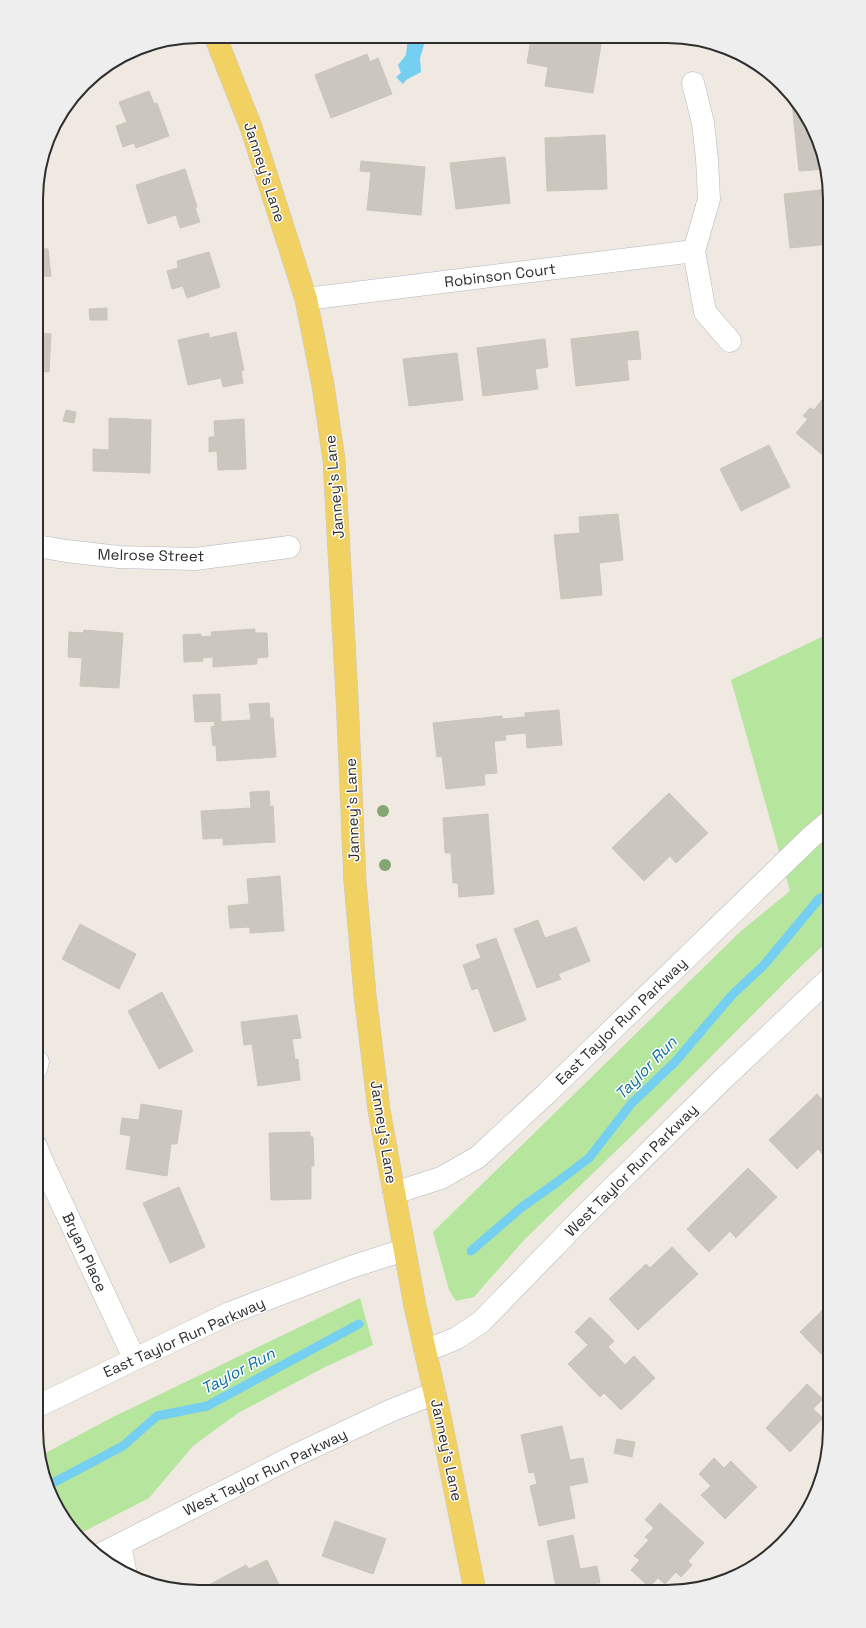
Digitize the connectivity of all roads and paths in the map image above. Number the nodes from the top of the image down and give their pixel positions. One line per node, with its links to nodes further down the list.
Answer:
1 (218, 43): 4 (main road, Janney's Lane)
2 (693, 83): 3 (street)
3 (694, 251): 4 (street, Robinson Court); 5 (street)
4 (306, 299): 11 (main road, Janney's Lane)
5 (730, 341)
6 (43, 547): 7 (street, Melrose Street)
7 (289, 547)
8 (823, 827): 11 (street, East Taylor Run Parkway)
9 (823, 985): 13 (street, West Taylor Run Parkway)
10 (43, 1163): 14 (street, Bryan Place)
11 (394, 1193): 12 (main road, Janney's Lane)
12 (404, 1250): 13 (main road, Janney's Lane); 14 (street, East Taylor Run Parkway)
13 (425, 1351): 15 (main road, Janney's Lane)
14 (134, 1358): 16 (street, East Taylor Run Parkway)
15 (435, 1393): 17 (street, West Taylor Run Parkway); 20 (main road, Janney's Lane)
16 (43, 1404)
17 (120, 1545): 18 (street, West Taylor Run Parkway); 19 (street)
18 (104, 1553)
19 (124, 1566)
20 (474, 1585)

